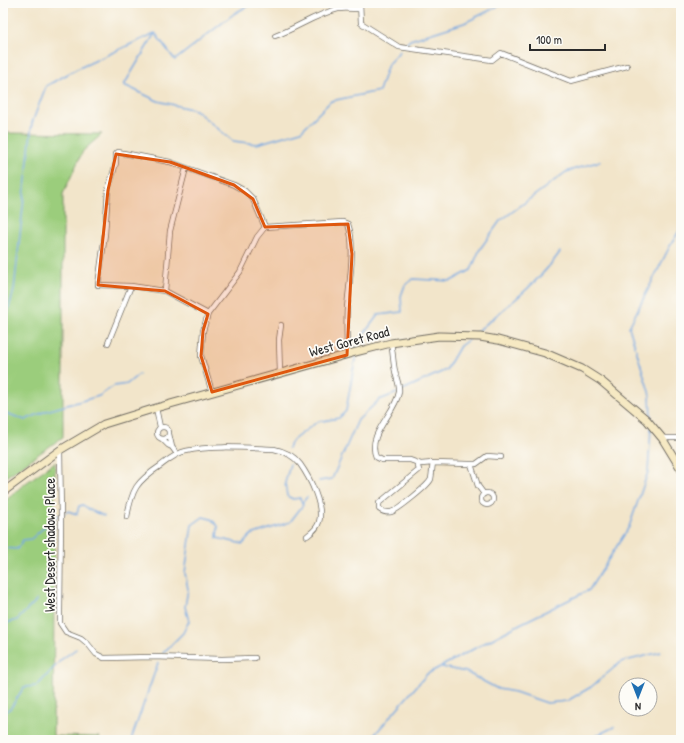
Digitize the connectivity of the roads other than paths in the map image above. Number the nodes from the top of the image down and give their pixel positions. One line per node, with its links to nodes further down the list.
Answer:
1 (360, 3): 2 (street)
2 (360, 9): 3 (street); 4 (street)
3 (275, 36)
4 (627, 66)
5 (186, 168): 6 (street); 7 (street); 8 (street)
6 (265, 227): 9 (street); 13 (street)
7 (131, 286): 8 (street); 11 (street)
8 (165, 292): 9 (street)
9 (208, 314): 15 (street)
10 (281, 324): 14 (street)
11 (108, 343)
12 (391, 343): 13 (street, West Goret Road); 19 (street, West Goret Road); 26 (street)
13 (347, 355): 14 (street, West Goret Road)
14 (280, 373): 15 (street, West Goret Road)
15 (212, 392): 16 (street, West Goret Road)
16 (156, 408): 17 (street); 23 (street, West Goret Road)
17 (160, 427): 18 (street); 21 (street)
18 (169, 433): 21 (street); 22 (street)
19 (662, 438): 20 (street); 29 (street, West Goret Road)
20 (681, 438)
21 (162, 439): 22 (street)
22 (172, 447): 24 (street)
23 (60, 450): 30 (street, West Goret Road); 34 (street, West Desert shadows Place)
24 (177, 454): 32 (street); 33 (street)
25 (501, 457): 28 (street)
26 (417, 463): 27 (street); 27 (street)
27 (433, 463): 28 (street)
28 (471, 464): 31 (street)
29 (681, 469)
30 (3, 492)
31 (484, 494)
32 (127, 517)
33 (307, 536)
34 (255, 658)

